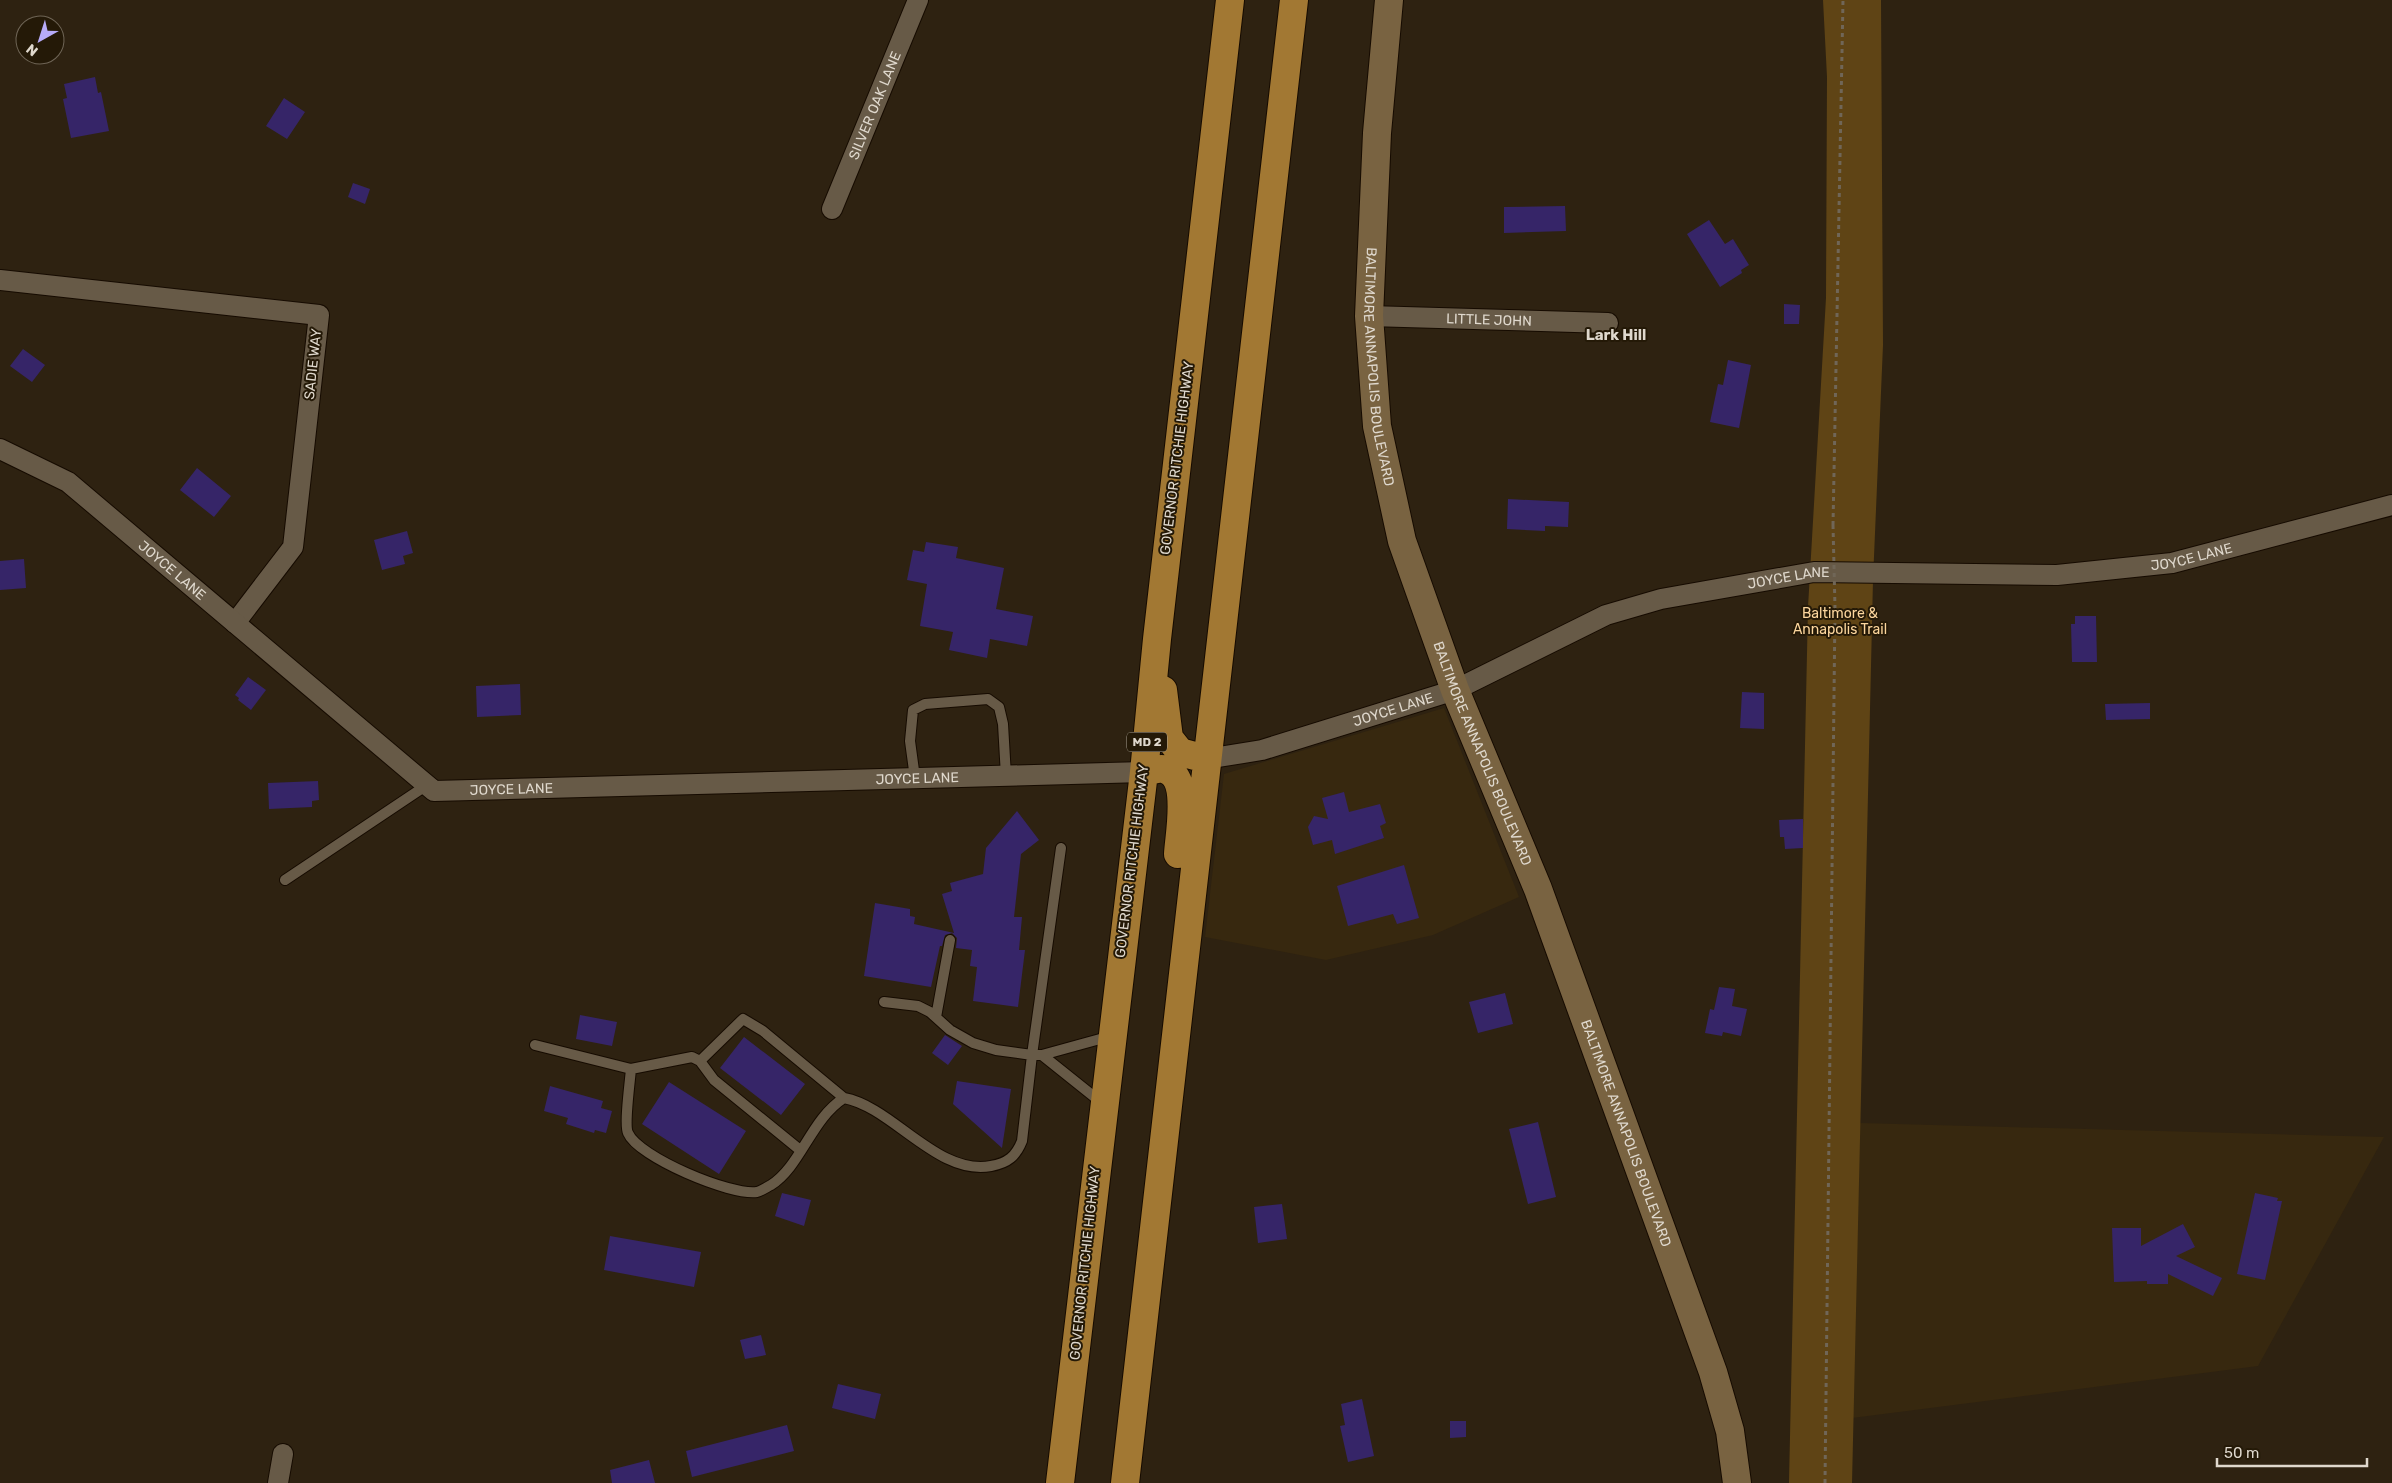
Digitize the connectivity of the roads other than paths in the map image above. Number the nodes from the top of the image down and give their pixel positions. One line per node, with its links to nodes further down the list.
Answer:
1 (918, 0): 5 (street, SILVER OAK LANE)
2 (1230, 0): 12 (highway, GOVERNOR RITCHIE HIGHWAY / MD 2)
3 (1294, 0): 14 (highway)
4 (1389, 0): 7 (street, BALTIMORE ANNAPOLIS BOULEVARD)
5 (832, 209)
6 (0, 280): 11 (street, SADIE WAY)
7 (1369, 316): 8 (street, LITTLE JOHN); 13 (street, BALTIMORE ANNAPOLIS BOULEVARD)
8 (1608, 323)
9 (0, 449): 11 (street, JOYCE LANE)
10 (2392, 505): 13 (street, JOYCE LANE)
11 (236, 623): 18 (street, JOYCE LANE)
12 (1157, 639): 14 (highway); 15 (highway, GOVERNOR RITCHIE HIGHWAY / MD 2)
13 (1455, 690): 14 (street, JOYCE LANE); 37 (street, BALTIMORE ANNAPOLIS BOULEVARD)
14 (1206, 759): 22 (highway)
15 (1144, 772): 16 (street, JOYCE LANE); 22 (highway); 25 (highway, GOVERNOR RITCHIE HIGHWAY / MD 2)
16 (1006, 776): 17 (street, JOYCE LANE); 17 (lane)
17 (915, 778): 18 (street, JOYCE LANE)
18 (427, 785): 20 (lane)
19 (1061, 848): 27 (lane)
20 (286, 880)
21 (950, 940): 24 (lane)
22 (1185, 952): 36 (highway)
23 (884, 1002): 24 (lane)
24 (936, 1017): 27 (lane)
25 (1111, 1036): 27 (lane); 31 (highway, GOVERNOR RITCHIE HIGHWAY / MD 2)
26 (535, 1045): 29 (lane)
27 (1037, 1055): 30 (lane); 31 (lane)
28 (700, 1061): 29 (lane); 30 (lane); 32 (lane)
29 (631, 1069): 32 (lane)
30 (844, 1098): 32 (lane)
31 (1103, 1104): 35 (highway, GOVERNOR RITCHIE HIGHWAY / MD 2)
32 (800, 1150)
33 (282, 1454): 34 (street)
34 (278, 1483)
35 (1060, 1483)
36 (1125, 1483)
37 (1737, 1483)

